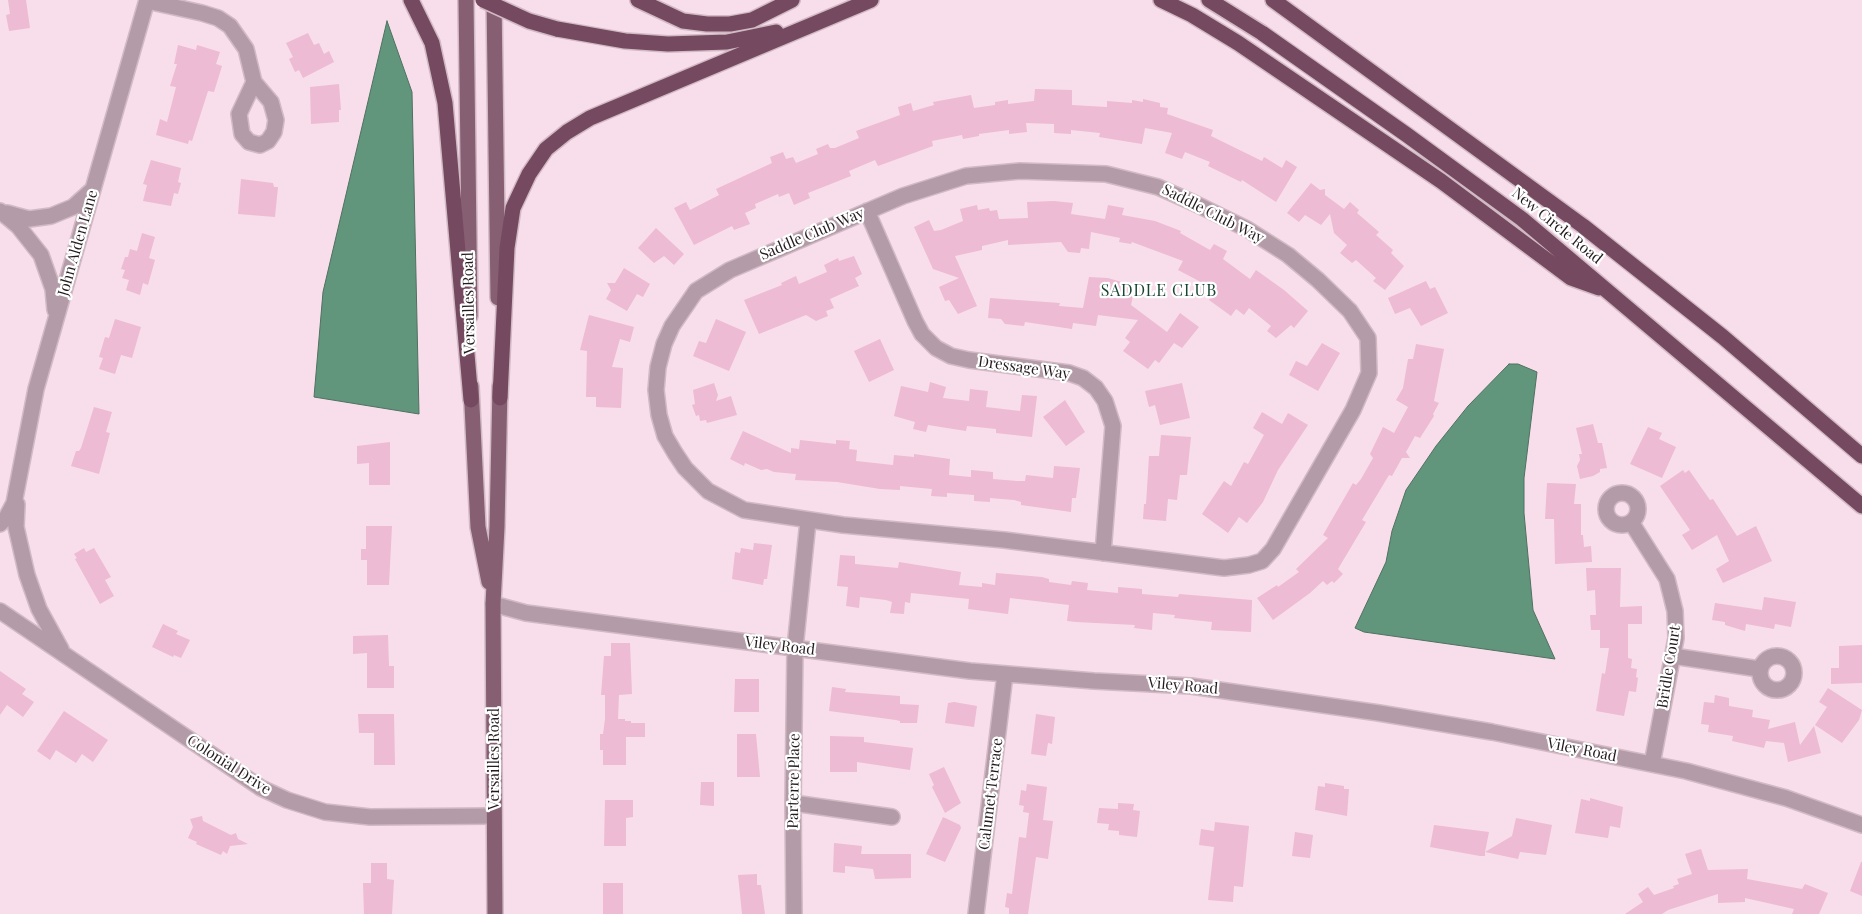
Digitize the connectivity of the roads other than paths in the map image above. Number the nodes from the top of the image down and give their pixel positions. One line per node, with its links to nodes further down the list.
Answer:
1 (411, 0): 20 (highway)
2 (466, 0): 20 (main road, Versailles Road)
3 (483, 0): 12 (highway, bridge)
4 (494, 0): 19 (main road, Versailles Road)
5 (638, 0): 6 (highway)
6 (792, 0)
7 (871, 0): 12 (highway)
8 (1161, 0): 17 (highway)
9 (1209, 0): 17 (highway, New Circle Road)
10 (1273, 0): 21 (highway, New Circle Road)
11 (147, 1): 13 (street); 14 (street, John Alden Lane)
12 (819, 22): 19 (highway)
13 (254, 82)
14 (93, 189): 15 (street); 18 (street, John Alden Lane)
15 (0, 210): 18 (street)
16 (867, 211): 24 (street, Saddle Club Way); 27 (street, Dressage Way); 27 (street, Saddle Club Way)
17 (1610, 291): 23 (highway, New Circle Road)
18 (55, 324): 22 (street, John Alden Lane)
19 (500, 398): 28 (main road, Versailles Road)
20 (471, 400): 28 (main road, Versailles Road)
21 (1862, 456)
22 (17, 488): 26 (street, John Alden Lane); 31 (street, John Alden Lane)
23 (1862, 506)
24 (808, 521): 27 (street, Saddle Club Way); 30 (street)
25 (1631, 522): 32 (street, Bridle Court)
26 (0, 524)
27 (1103, 553)
28 (493, 604): 30 (street, Viley Road); 37 (main road, Versailles Road)
29 (0, 610): 31 (street, Colonial Drive)
30 (795, 648): 34 (street, Viley Road); 36 (street, Parterre Place)
31 (66, 656): 37 (street, Colonial Drive)
32 (1673, 656): 33 (street); 35 (street, Bridle Court)
33 (1759, 669)
34 (1005, 674): 35 (street, Viley Road); 42 (street, Calumet Terrace)
35 (1652, 764): 39 (street, Viley Road)
36 (793, 803): 38 (street); 41 (street, Parterre Place)
37 (494, 816): 40 (main road, Versailles Road)
38 (892, 817)
39 (1862, 825)
40 (495, 914)
41 (794, 914)
42 (976, 914)

